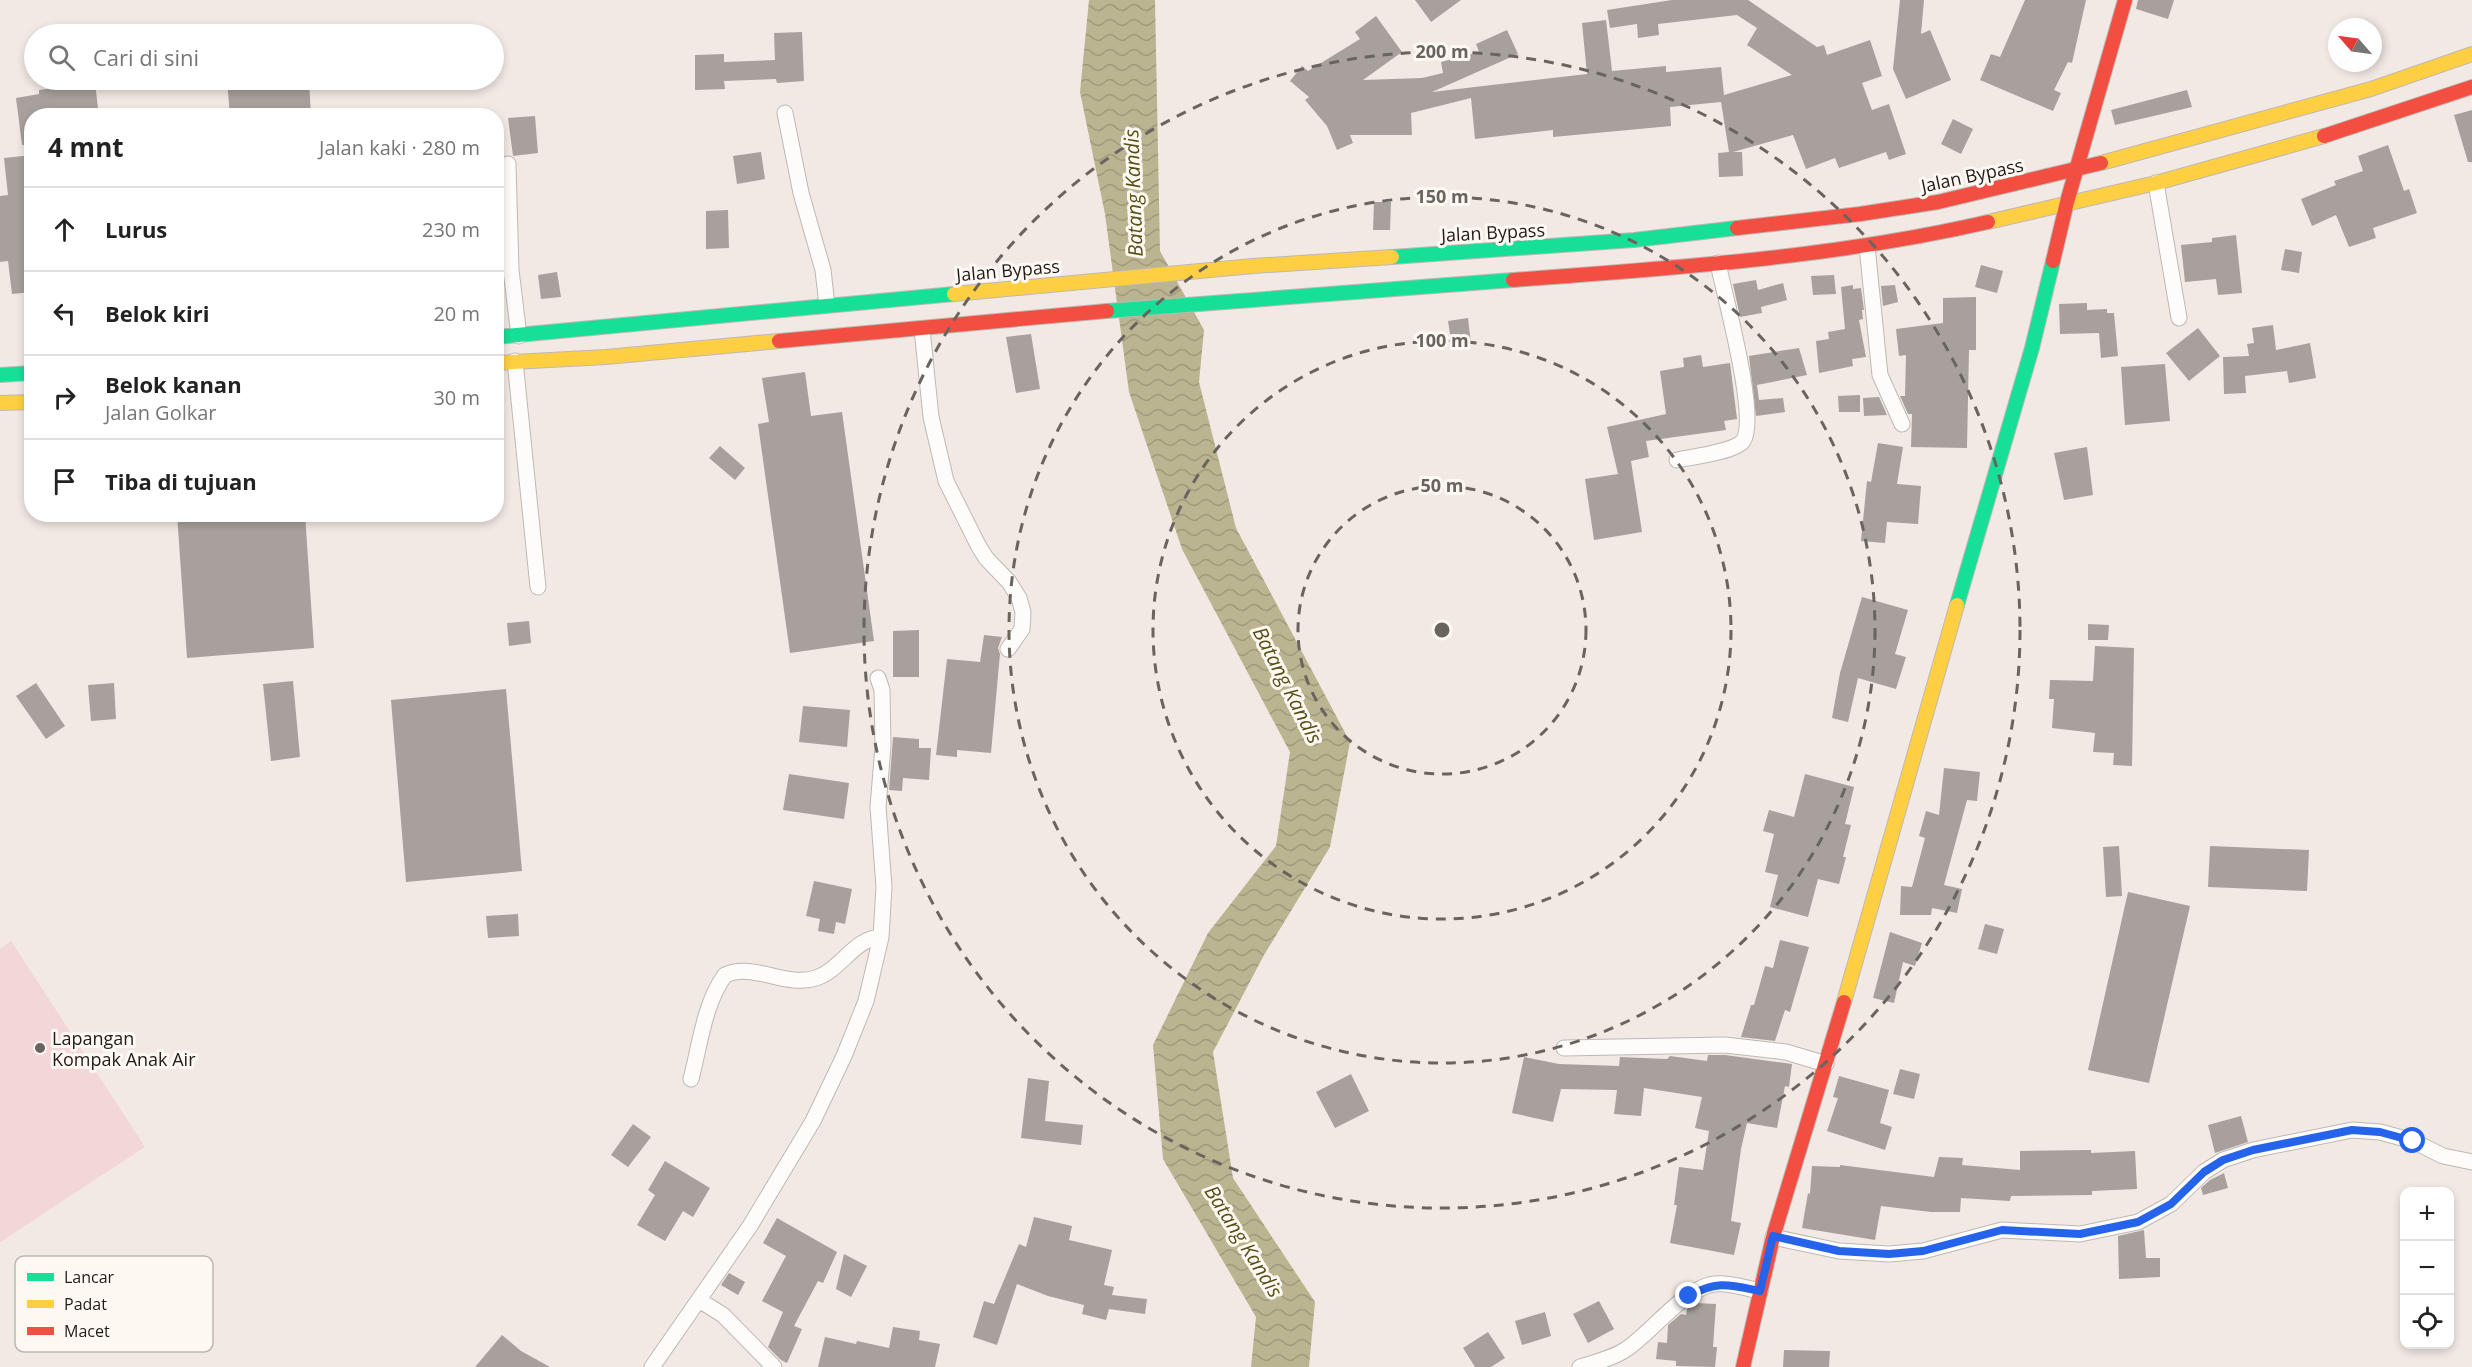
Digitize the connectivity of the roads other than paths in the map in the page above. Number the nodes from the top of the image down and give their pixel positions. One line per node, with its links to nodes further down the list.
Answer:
1 (2125, 0): 6 (main road)
2 (2472, 54): 6 (main road, Jalan Bypass)
3 (2472, 87): 7 (main road, Jalan Bypass)
4 (785, 113): 12 (street)
5 (508, 164): 15 (street)
6 (2077, 170): 8 (main road); 10 (main road, Jalan Bypass)
7 (2156, 183): 8 (main road, Jalan Bypass); 13 (street)
8 (2067, 202): 9 (main road, Jalan Bypass); 30 (main road)
9 (1867, 246): 11 (main road, Jalan Bypass); 23 (street)
10 (1635, 255): 11 (main road, Jalan Bypass); 12 (main road, Jalan Bypass); 14 (main road, Jalan Bypass)
11 (1718, 263): 24 (street)
12 (827, 305): 15 (main road, Jalan Bypass)
13 (2179, 318)
14 (922, 328): 17 (main road, Jalan Bypass); 26 (street)
15 (519, 336): 16 (main road, Jalan Bypass)
16 (504, 337)
17 (515, 361): 18 (main road, Jalan Bypass); 25 (street)
18 (504, 362)
19 (24, 374): 20 (main road)
20 (0, 375)
21 (24, 402): 22 (main road)
22 (0, 403)
23 (1902, 424)
24 (1677, 460)
25 (538, 586)
26 (1008, 649)
27 (878, 678): 28 (street)
28 (880, 937): 31 (street); 35 (street)
29 (1564, 1048): 30 (street)
30 (1826, 1064): 33 (main road)
31 (691, 1079)
32 (2472, 1162): 33 (street)
33 (1773, 1236): 34 (main road)
34 (1760, 1291): 38 (street); 39 (main road)
35 (699, 1300): 36 (street); 37 (street)
36 (652, 1367)
37 (774, 1367)
38 (1580, 1367)
39 (1743, 1367)

